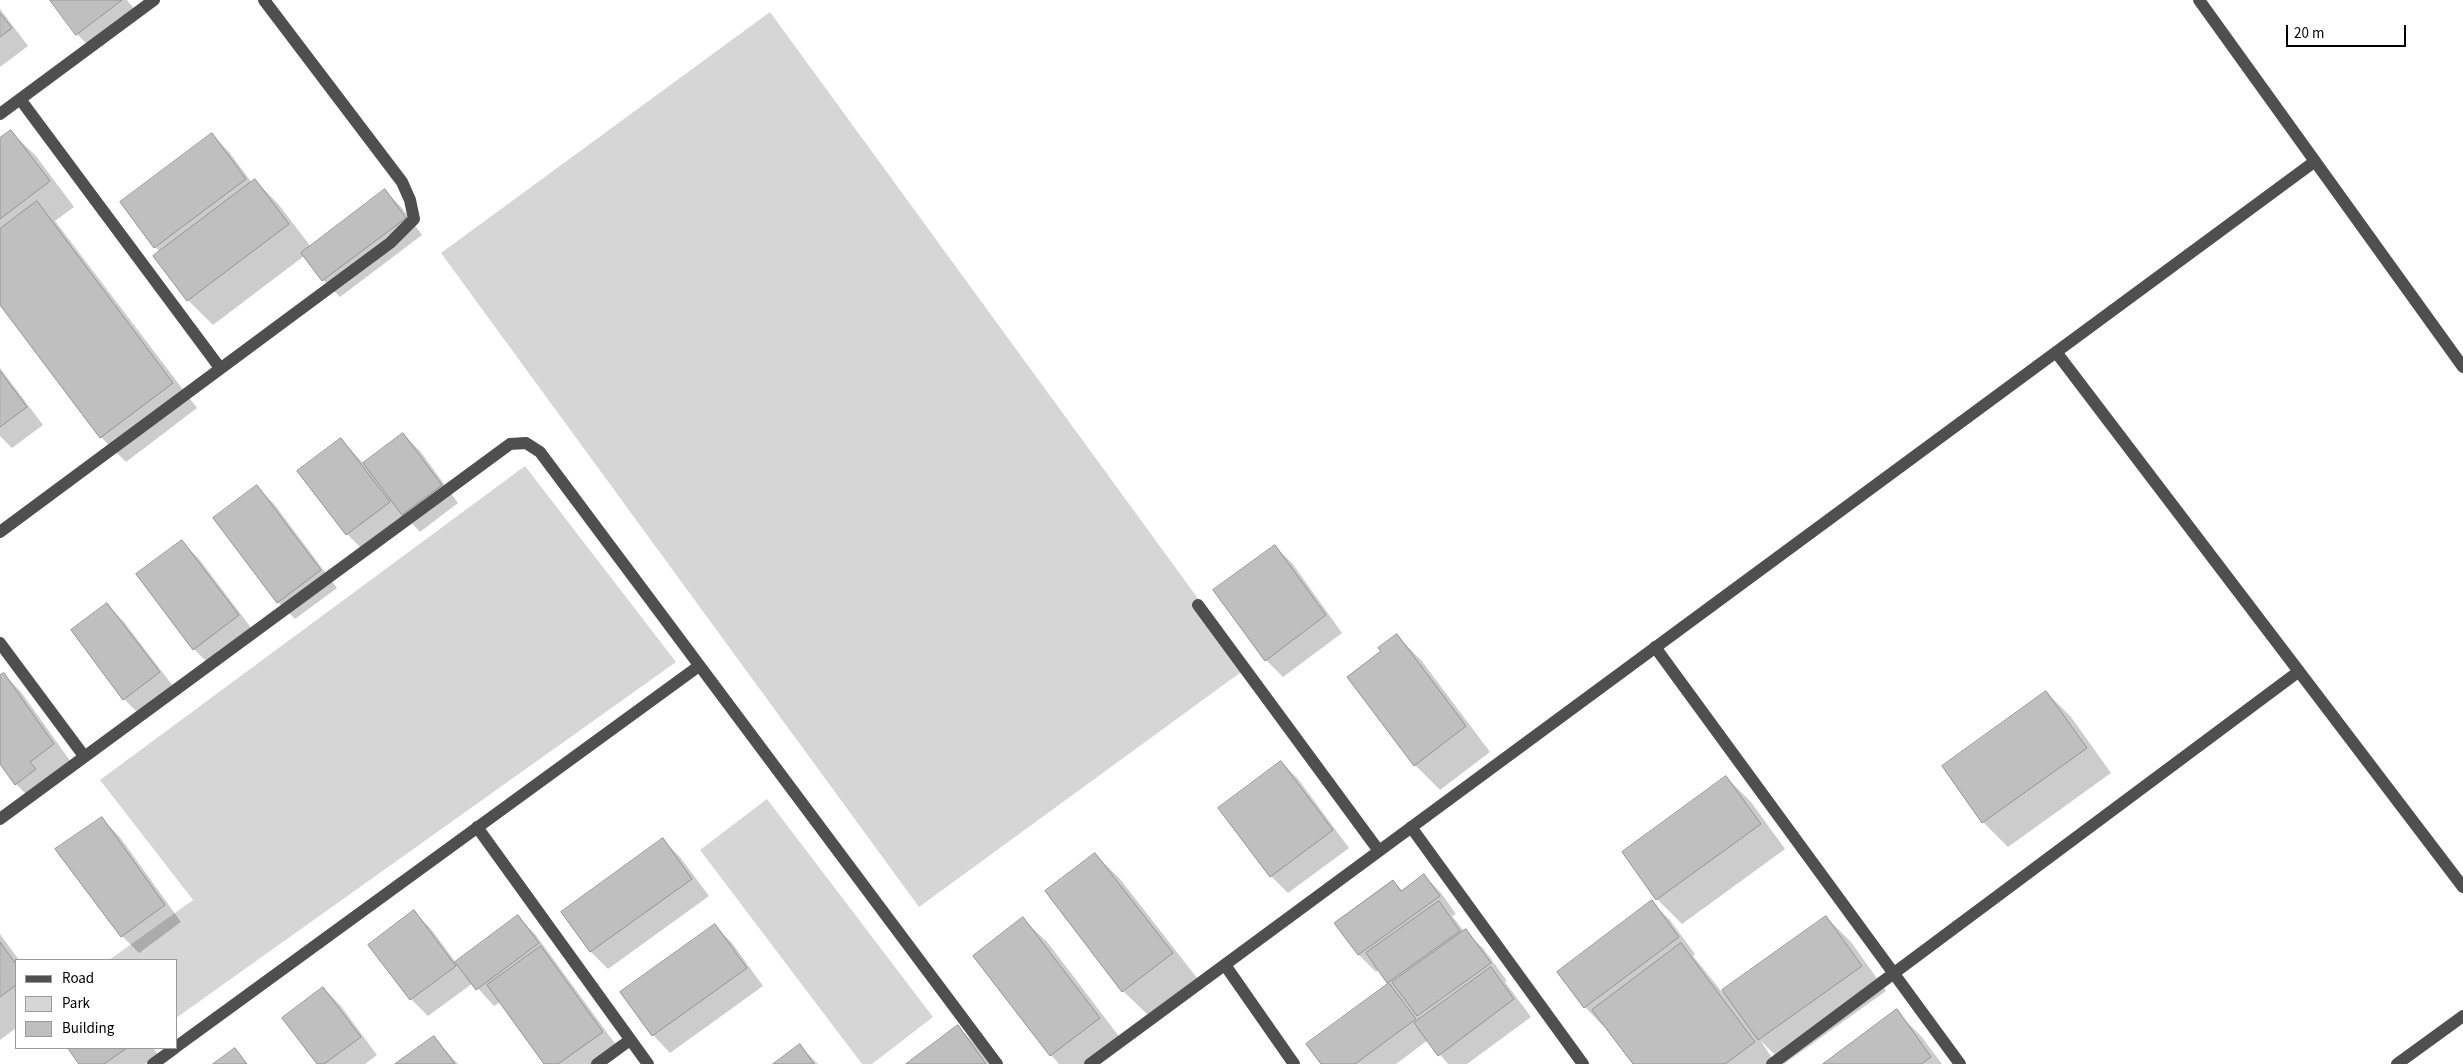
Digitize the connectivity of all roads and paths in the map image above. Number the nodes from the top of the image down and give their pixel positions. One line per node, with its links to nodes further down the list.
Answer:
1 (154, 0): 4 (street)
2 (264, 0): 9 (street)
3 (2198, 0): 6 (street)
4 (20, 99): 5 (street); 9 (street)
5 (0, 114)
6 (2314, 162): 7 (street); 8 (street)
7 (2056, 352): 13 (street); 15 (street)
8 (2463, 367)
9 (220, 368): 10 (street)
10 (0, 532)
11 (1198, 605): 20 (street)
12 (0, 643): 16 (street)
13 (1656, 647): 19 (street); 23 (street)
14 (699, 666): 16 (street); 18 (street); 31 (street)
15 (2298, 672): 21 (street); 23 (street)
16 (84, 756): 17 (street)
17 (0, 819)
18 (477, 826): 25 (street); 26 (street)
19 (1411, 827): 20 (street); 34 (street)
20 (1380, 851): 22 (street)
21 (2463, 887)
22 (1225, 965): 32 (street); 33 (street)
23 (1894, 973): 35 (street); 36 (street)
24 (2463, 1016): 37 (street)
25 (630, 1040): 29 (street); 30 (street)
26 (178, 1046)
27 (173, 1049): 28 (street)
28 (153, 1064)
29 (597, 1064)
30 (648, 1064)
31 (996, 1064)
32 (1090, 1064)
33 (1294, 1064)
34 (1584, 1064)
35 (1772, 1064)
36 (1960, 1064)
37 (2397, 1064)

